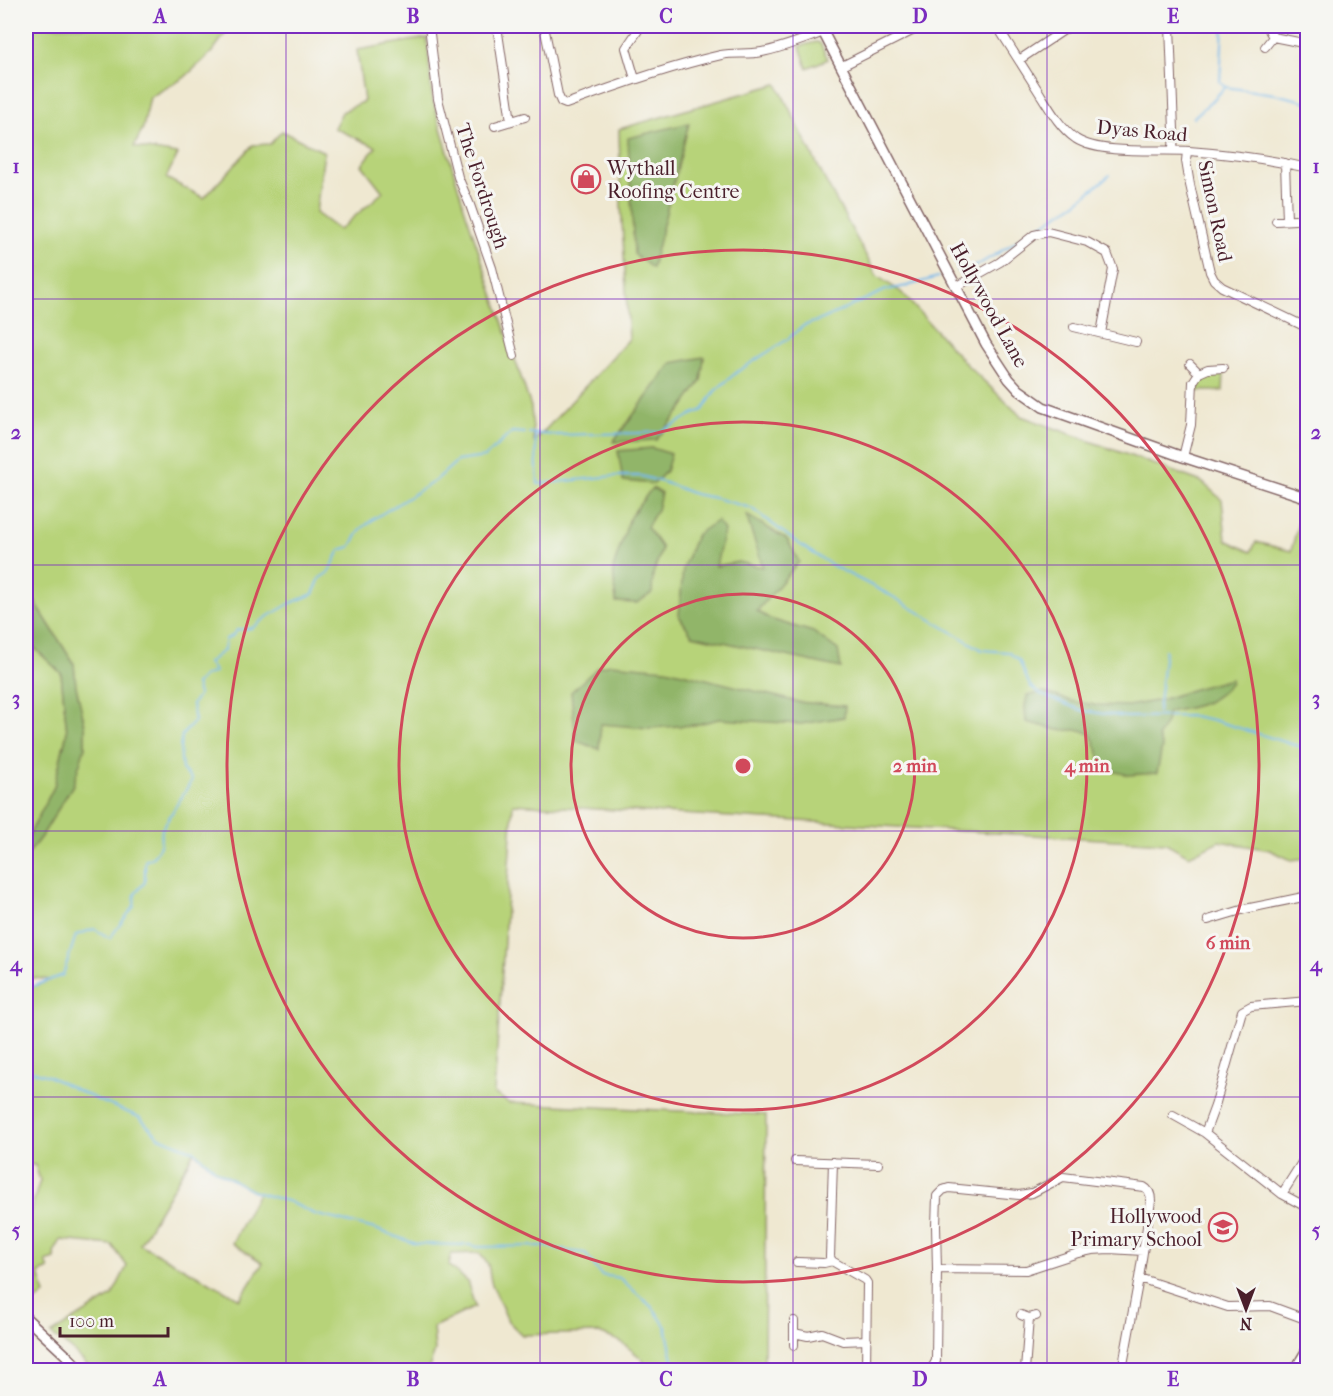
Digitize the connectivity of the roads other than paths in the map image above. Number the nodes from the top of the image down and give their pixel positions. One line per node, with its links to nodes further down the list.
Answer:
1 (429, 26): 29 (street, The Fordrough)
2 (497, 26): 17 (street)
3 (641, 26): 15 (street)
4 (922, 26): 14 (street)
5 (997, 26): 13 (street, Dyas Road)
6 (1070, 26): 13 (street)
7 (1170, 26): 19 (street)
8 (544, 28): 10 (street); 15 (street)
9 (822, 29): 14 (street, Hollywood Lane); 15 (street)
10 (536, 32)
11 (1308, 44): 12 (street)
12 (1265, 47)
13 (1019, 60): 19 (street, Dyas Road)
14 (842, 66): 24 (street, Hollywood Lane)
15 (635, 79)
16 (525, 117): 17 (street)
17 (511, 121): 18 (street)
18 (495, 126)
19 (1173, 150): 20 (street, Dyas Road)
20 (1187, 151): 21 (street, Dyas Road); 26 (street, Simon Road)
21 (1285, 163): 22 (street, Dyas Road); 23 (street)
22 (1308, 168)
23 (1276, 220)
24 (956, 287): 27 (street); 33 (street, Hollywood Lane)
25 (1074, 327): 27 (street)
26 (1308, 328)
27 (1101, 333): 28 (street)
28 (1136, 342)
29 (514, 356)
30 (1190, 364): 32 (street)
31 (1223, 368): 32 (street)
32 (1199, 373): 33 (street)
33 (1183, 457): 34 (street, Hollywood Lane)
34 (1308, 498)
35 (1308, 896): 36 (street)
36 (1208, 920)
37 (1308, 1001): 39 (street)
38 (1173, 1115): 39 (street)
39 (1205, 1133): 44 (street)
40 (1308, 1153): 44 (street)
41 (795, 1161): 42 (street)
42 (833, 1162): 43 (street); 47 (street)
43 (878, 1164)
44 (1282, 1194): 45 (street)
45 (1308, 1208)
46 (1143, 1251): 49 (street); 49 (street); 50 (street)
47 (832, 1261): 48 (street); 56 (street)
48 (797, 1262)
49 (937, 1269): 61 (street)
50 (1139, 1278): 53 (street); 63 (street)
51 (1029, 1316): 62 (street)
52 (26, 1318): 59 (street)
53 (1308, 1320)
54 (794, 1321): 55 (street)
55 (794, 1333): 56 (street); 57 (street)
56 (867, 1340): 60 (street)
57 (794, 1345)
58 (1308, 1348): 64 (street)
59 (81, 1371)
60 (867, 1371)
61 (931, 1371)
62 (1025, 1371)
63 (1122, 1371)
64 (1295, 1371)

